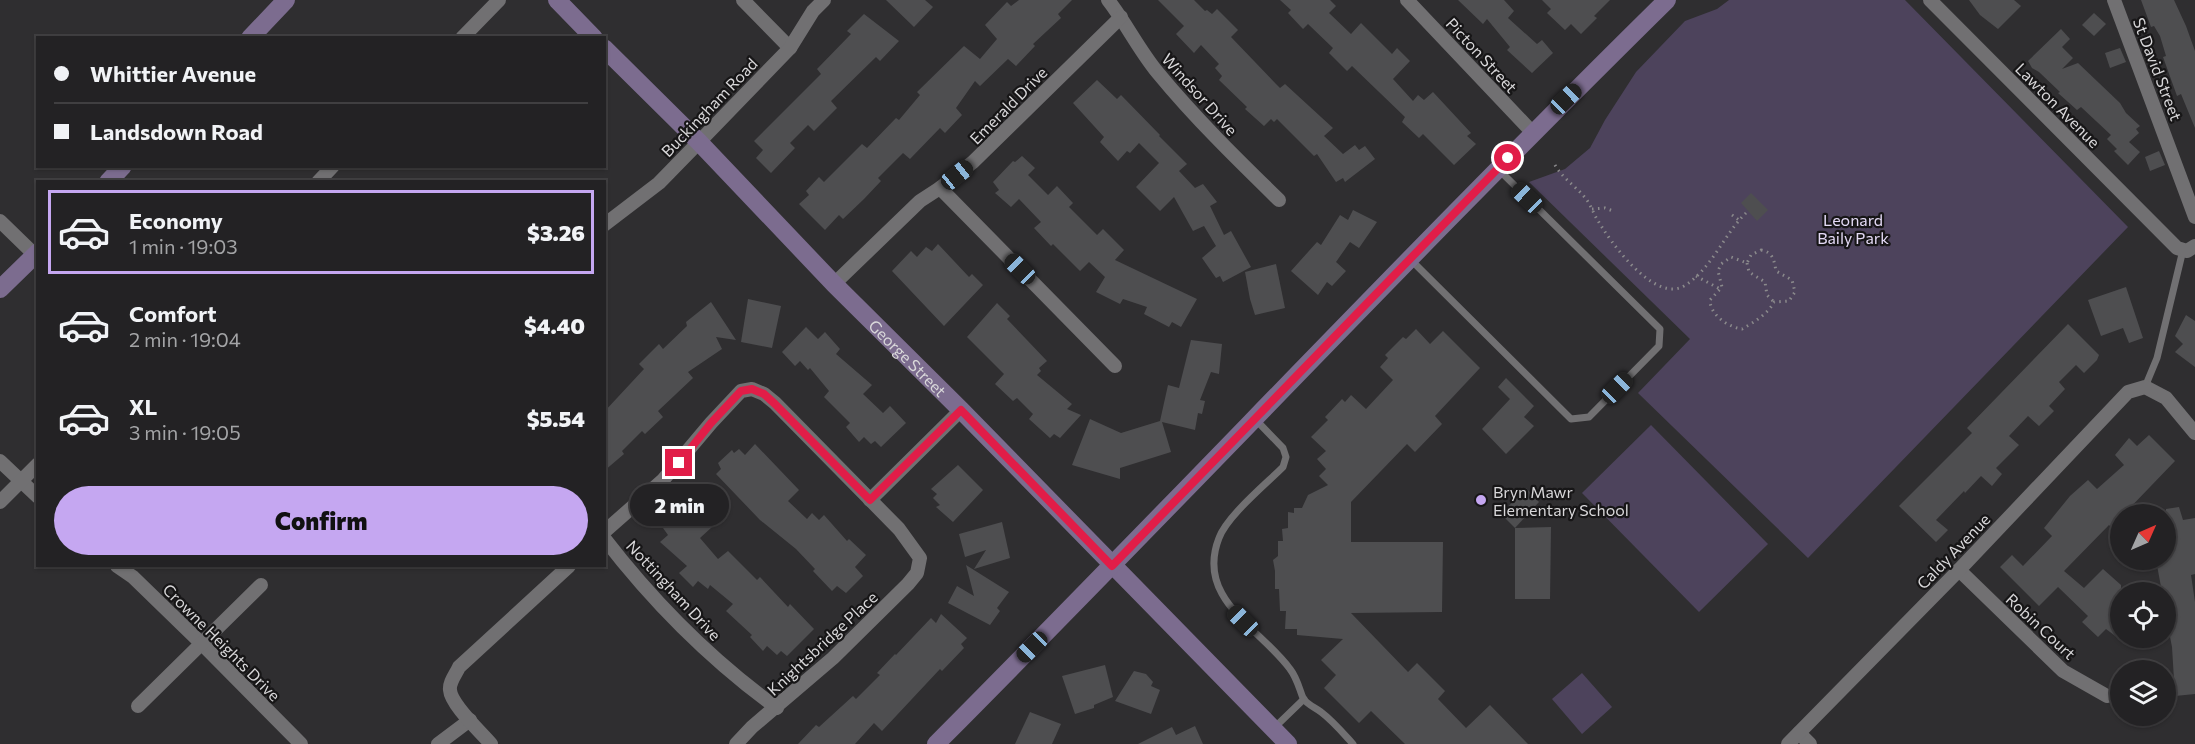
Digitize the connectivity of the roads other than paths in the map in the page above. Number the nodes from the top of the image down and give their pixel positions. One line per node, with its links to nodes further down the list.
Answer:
1 (286, 0): 12 (street)
2 (499, 0): 13 (street)
3 (557, 0): 14 (street)
4 (743, 0): 15 (street)
5 (824, 0): 15 (street, Buckingham Road)
6 (1108, 0): 11 (street, Windsor Drive)
7 (1407, 0): 17 (street, Picton Street)
8 (1667, 0): 17 (street)
9 (1930, 0): 29 (street, Lawton Avenue)
10 (2114, 0): 26 (street, St David Street)
11 (1121, 17): 24 (street, Emerald Drive); 25 (street, Windsor Drive)
12 (252, 36)
13 (464, 36)
14 (592, 36)
15 (790, 48): 18 (street, Buckingham Road)
16 (606, 50): 18 (street, George Street)
17 (1532, 132): 21 (street)
18 (699, 142): 28 (street, Buckingham Road); 32 (street, George Street)
19 (121, 168): 22 (street)
20 (331, 168): 23 (street)
21 (1497, 168): 31 (street); 31 (lane)
22 (110, 180)
23 (320, 180)
24 (940, 188): 32 (street, Emerald Drive); 34 (street)
25 (1279, 200)
26 (2195, 217)
27 (0, 221): 30 (street)
28 (606, 223)
29 (2189, 248): 35 (lane)
30 (36, 253): 33 (street)
31 (1409, 258): 37 (street)
32 (834, 284): 36 (street, George Street)
33 (0, 289)
34 (1115, 366)
35 (2145, 387): 38 (street); 50 (street, Caldy Avenue)
36 (961, 410): 43 (street); 47 (street, George Street)
37 (1255, 419): 47 (street); 54 (lane)
38 (2195, 433)
39 (0, 461): 41 (street)
40 (36, 466): 41 (street)
41 (21, 480): 42 (street); 44 (street)
42 (36, 495)
43 (870, 500): 45 (street); 56 (street, Knightsbridge Place)
44 (0, 501)
45 (606, 530)
46 (606, 541): 56 (street, Nottingham Drive)
47 (1112, 566): 58 (street, George Street); 64 (street)
48 (118, 567): 52 (street, Crowne Heights Drive)
49 (568, 567): 57 (street)
50 (1959, 570): 53 (street, Robin Court); 59 (street, Caldy Avenue)
51 (261, 585): 52 (street)
52 (202, 644): 55 (street); 60 (street, Crowne Heights Drive)
53 (2107, 696)
54 (1304, 699): 58 (lane); 66 (lane)
55 (138, 706)
56 (777, 708): 63 (street, Knightsbridge Place)
57 (470, 720): 61 (street); 62 (street)
58 (1273, 729): 65 (street, George Street)
59 (1799, 733): 67 (street, Caldy Avenue); 68 (street)
60 (301, 744)
61 (438, 744)
62 (491, 744)
63 (736, 744)
64 (936, 744)
65 (1288, 744)
66 (1353, 744)
67 (1788, 744)
68 (1810, 744)

